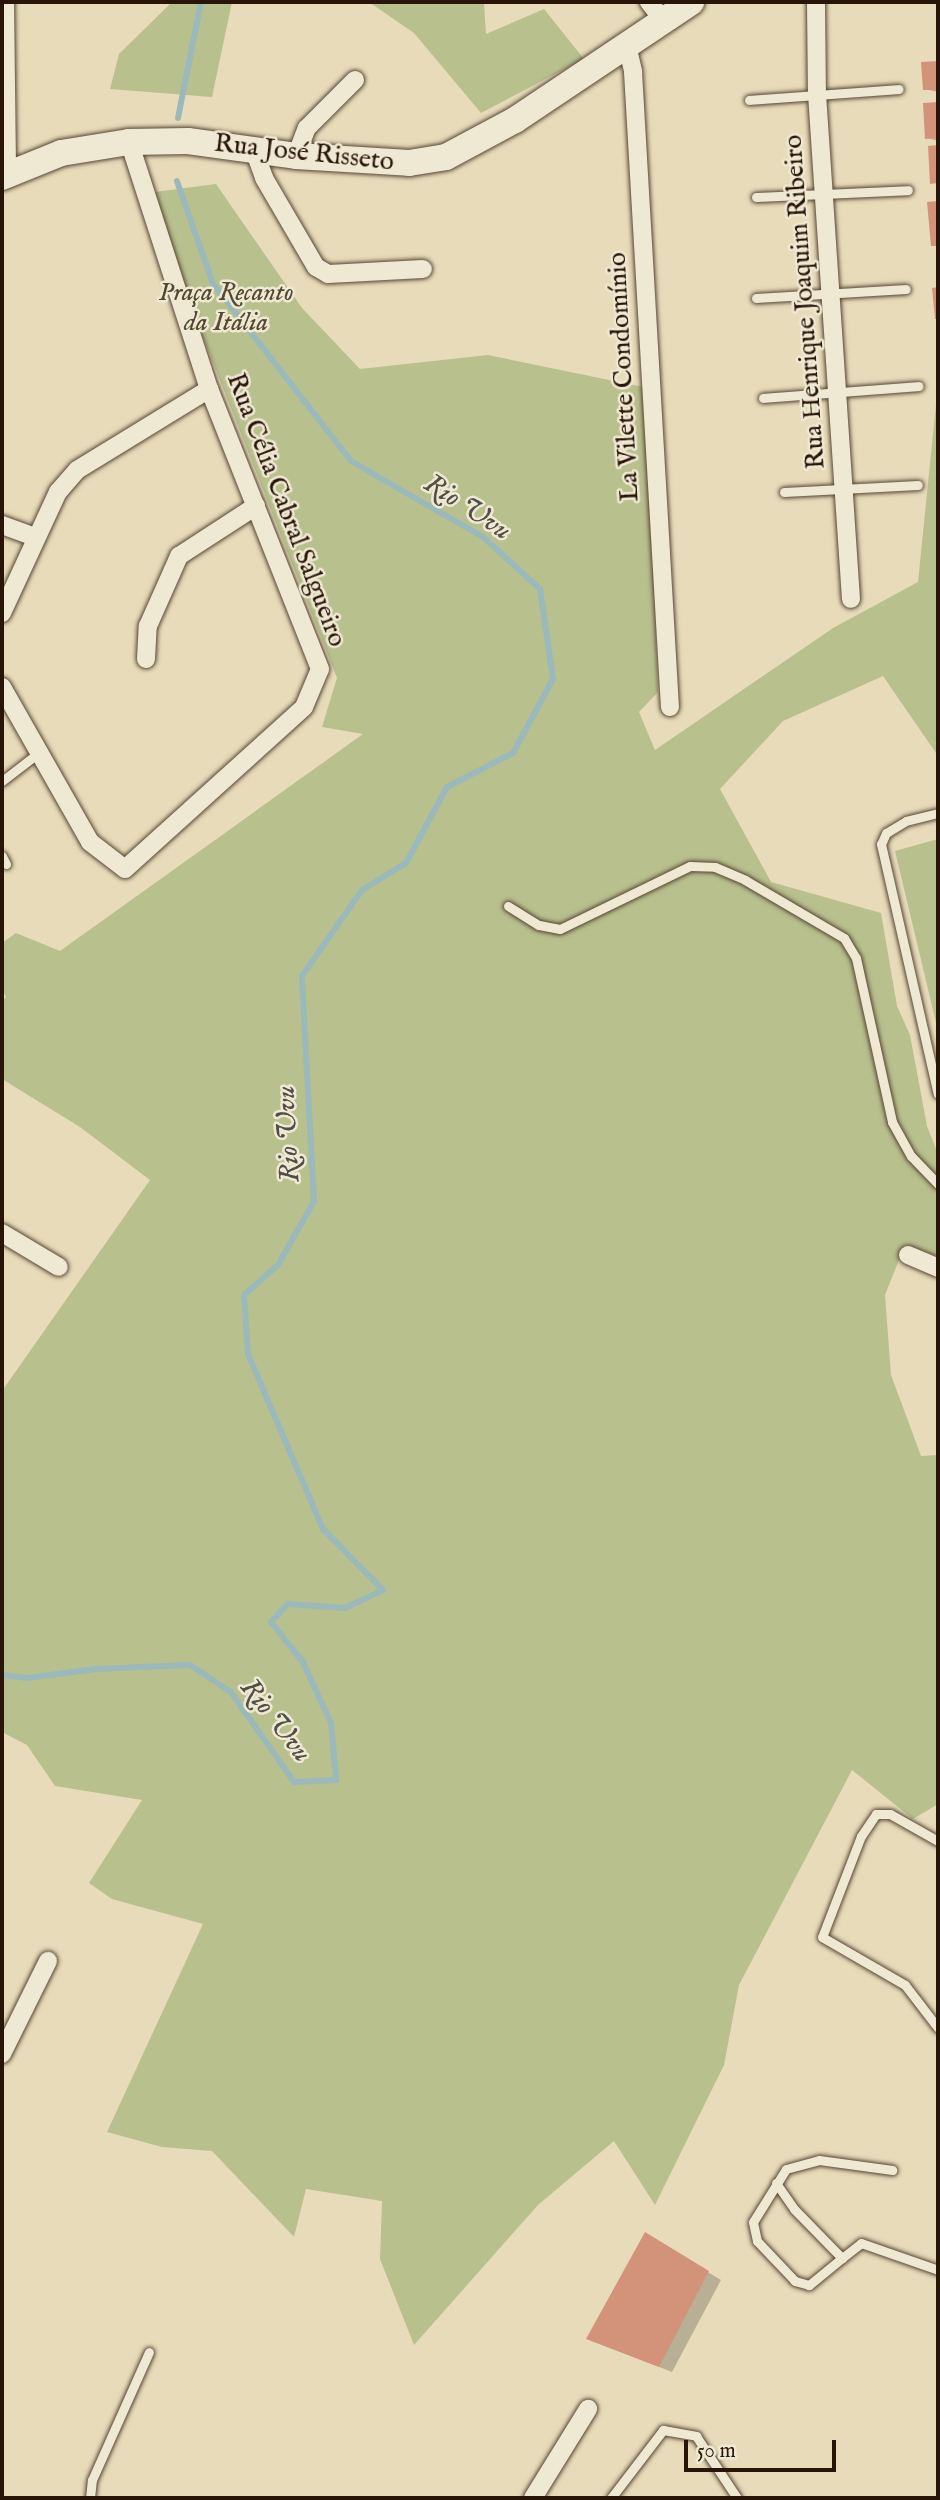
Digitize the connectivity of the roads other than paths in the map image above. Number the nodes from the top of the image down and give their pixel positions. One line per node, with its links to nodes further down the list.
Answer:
1 (5, 2): 6 (street)
2 (691, 2): 4 (main road, Rua José Risseto)
3 (816, 2): 9 (street, Rua Henrique Joaquim Ribeiro)
4 (656, 11): 5 (main road, Rua José Risseto)
5 (627, 45): 13 (main road, Rua José Risseto); 36 (street, La Vilette Condomínio)
6 (3, 50): 14 (street)
7 (355, 80): 13 (street)
8 (899, 89): 9 (lane)
9 (817, 94): 10 (lane); 16 (street, Rua Henrique Joaquim Ribeiro)
10 (749, 100)
11 (129, 142): 12 (main road, Rua José Risseto); 14 (main road, Rua José Risseto); 23 (street, Rua Célia Cabral Salgueiro)
12 (254, 150): 13 (main road, Rua José Risseto); 18 (street)
13 (296, 156)
14 (4, 175)
15 (908, 190): 16 (lane)
16 (824, 194): 17 (lane); 20 (street, Rua Henrique Joaquim Ribeiro)
17 (756, 197)
18 (423, 269)
19 (906, 289): 20 (lane)
20 (830, 291): 21 (lane); 24 (street, Rua Henrique Joaquim Ribeiro)
21 (756, 298)
22 (919, 386): 24 (lane)
23 (209, 389): 29 (street, Rua Célia Cabral Salgueiro); 31 (street)
24 (836, 392): 25 (lane); 27 (street, Rua Henrique Joaquim Ribeiro)
25 (763, 398)
26 (918, 485): 27 (lane)
27 (844, 488): 28 (lane); 32 (street, Rua Henrique Joaquim Ribeiro)
28 (784, 492)
29 (257, 506): 34 (street); 37 (street, Rua Célia Cabral Salgueiro)
30 (2, 525): 31 (street)
31 (35, 537): 33 (street)
32 (851, 598)
33 (2, 614)
34 (146, 659)
35 (2, 687): 37 (street)
36 (670, 707)
37 (37, 754): 38 (lane)
38 (2, 781)
39 (938, 813): 41 (lane)
40 (509, 906): 42 (lane)
41 (938, 1094)
42 (938, 1184)
43 (2, 1233): 45 (street)
44 (908, 1255): 46 (street)
45 (59, 1267)
46 (938, 1268)
47 (938, 1841): 49 (lane)
48 (48, 1961): 50 (street)
49 (938, 2028)
50 (2, 2054)
51 (892, 2170): 52 (lane)
52 (776, 2183): 53 (lane); 53 (lane)
53 (842, 2258): 54 (lane)
54 (938, 2270)
55 (149, 2352): 57 (lane)
56 (588, 2409): 58 (street)
57 (90, 2498)
58 (533, 2498)
59 (611, 2498): 60 (lane)
60 (737, 2498)

